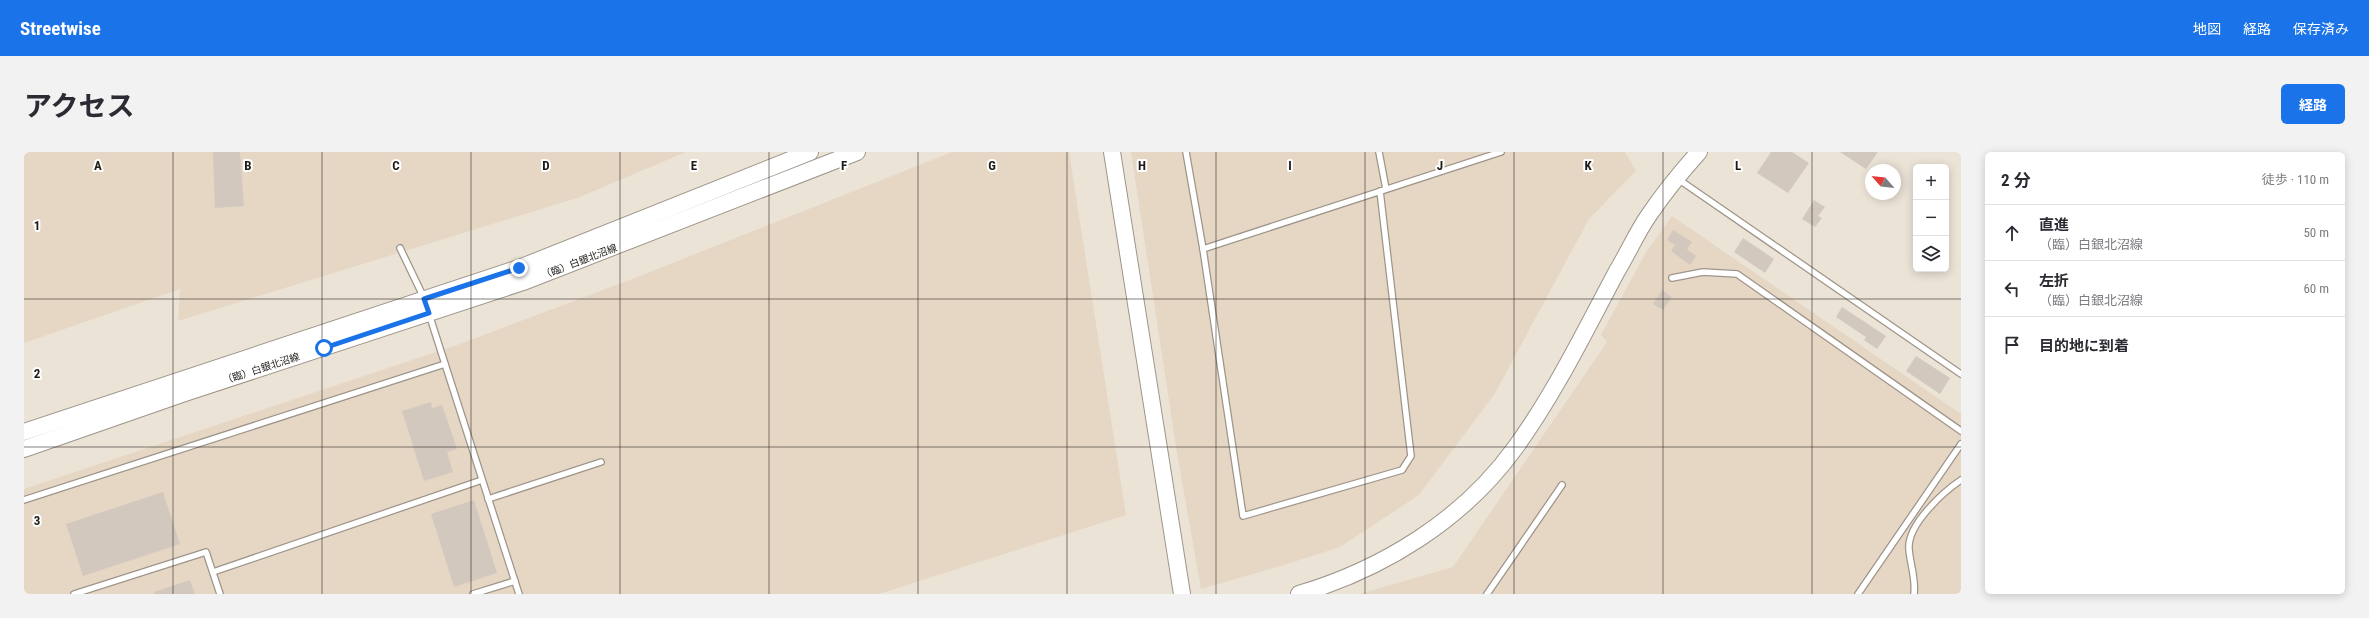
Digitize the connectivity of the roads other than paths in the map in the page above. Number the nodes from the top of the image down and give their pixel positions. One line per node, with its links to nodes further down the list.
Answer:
1 (810, 152): 13 (street, （臨）白銀北沼線)
2 (857, 152): 13 (street, （臨）白銀北沼線)
3 (1112, 152): 33 (street)
4 (1186, 152): 11 (lane)
5 (1379, 152): 9 (lane)
6 (1501, 152): 9 (lane)
7 (1699, 152): 8 (street)
8 (1676, 178): 15 (lane); 34 (street)
9 (1383, 190): 11 (lane); 11 (lane)
10 (400, 248): 13 (lane)
11 (1203, 249)
12 (1672, 278): 17 (lane)
13 (426, 306): 14 (lane); 16 (street, （臨）白銀北沼線)
14 (445, 364): 22 (lane); 26 (lane)
15 (1961, 374)
16 (183, 386): 18 (street, （臨）白銀北沼線); 20 (street, （臨）白銀北沼線)
17 (1961, 431)
18 (24, 432)
19 (1961, 444): 36 (lane)
20 (24, 449)
21 (600, 462): 25 (lane)
22 (482, 480): 25 (lane); 27 (lane)
23 (1961, 480): 37 (lane)
24 (1562, 485): 35 (lane)
25 (488, 499): 28 (lane)
26 (24, 500)
27 (213, 572): 29 (lane); 30 (lane)
28 (515, 581): 31 (lane); 32 (lane)
29 (74, 594)
30 (220, 594)
31 (473, 594)
32 (519, 594)
33 (1182, 594)
34 (1298, 594)
35 (1487, 594)
36 (1858, 594)
37 (1914, 594)

